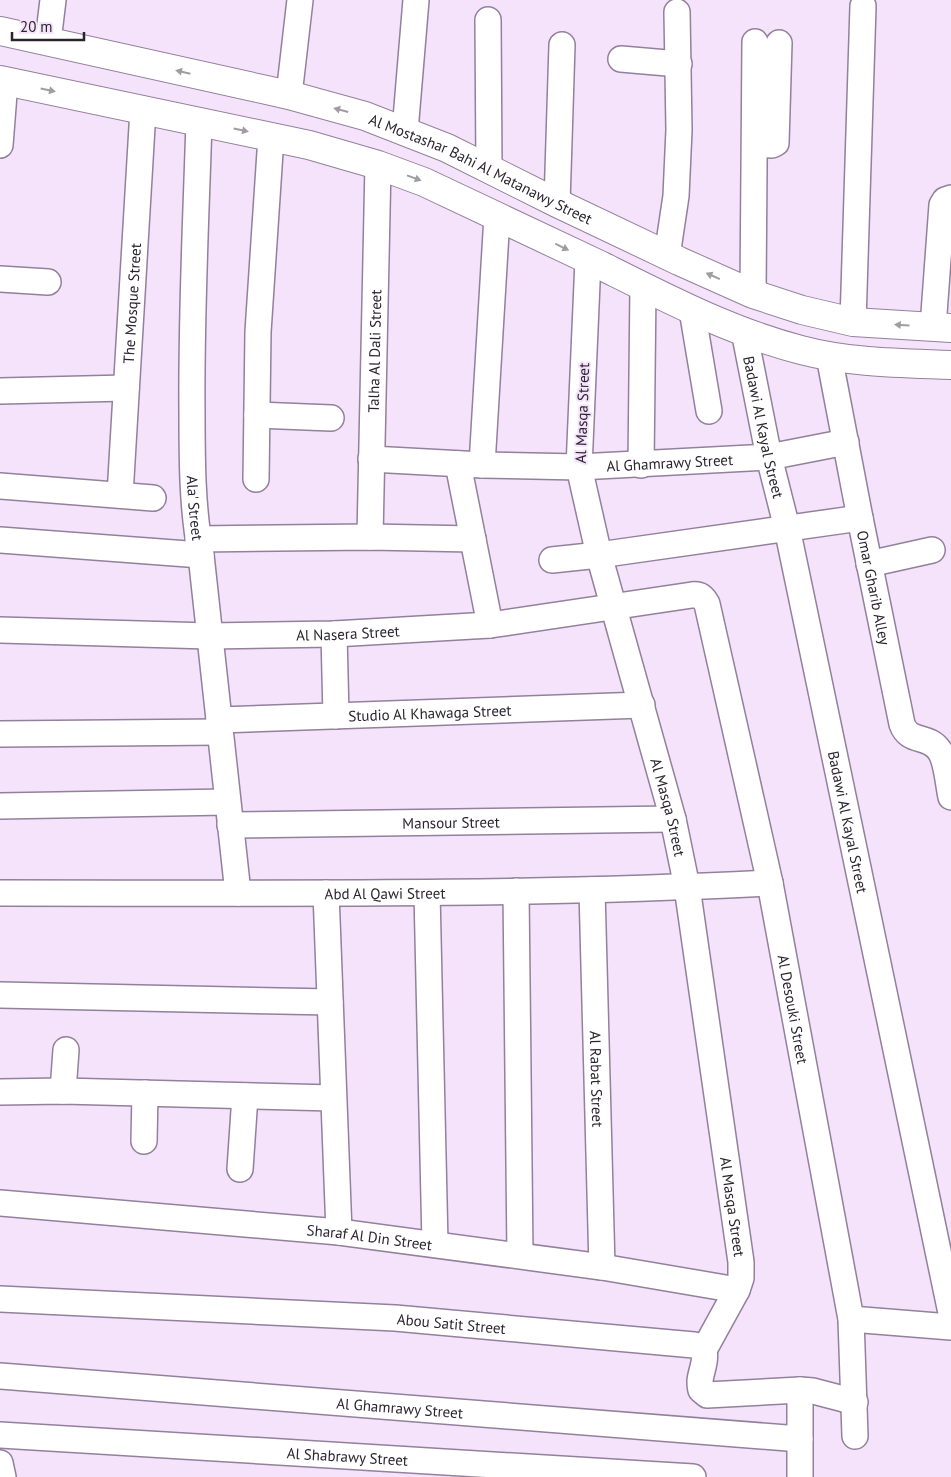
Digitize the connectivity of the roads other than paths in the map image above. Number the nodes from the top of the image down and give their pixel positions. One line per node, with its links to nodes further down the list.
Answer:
1 (53, 0): 8 (street)
2 (300, 0): 14 (street)
3 (416, 0): 17 (street)
4 (863, 6): 32 (street)
5 (677, 12): 12 (street)
6 (488, 20): 21 (street)
7 (0, 30): 8 (street, Al Mostashar Bahi Al Matanawy Street)
8 (48, 41): 14 (street, Al Mostashar Bahi Al Matanawy Street, one-way to 8)
9 (767, 43): 30 (street)
10 (562, 44): 23 (street)
11 (621, 59): 12 (street)
12 (679, 64): 25 (street)
13 (3, 80): 15 (street, one-way to 15); 19 (street)
14 (289, 95): 17 (street, Al Mostashar Bahi Al Matanawy Street, one-way to 14)
15 (143, 110): 16 (street); 37 (street, The Mosque Street)
16 (200, 122): 18 (street, one-way to 18); 57 (street, Ala' Street)
17 (404, 131): 21 (street, Al Mostashar Bahi Al Matanawy Street)
18 (271, 136): 20 (street); 40 (street)
19 (0, 145)
20 (378, 165): 24 (street, one-way to 24); 44 (street, Talha Al Dali Street)
21 (489, 170): 23 (street, Al Mostashar Bahi Al Matanawy Street)
22 (951, 198): 33 (street)
23 (557, 204): 25 (street, Al Mostashar Bahi Al Matanawy Street)
24 (497, 216): 26 (street, one-way to 26); 45 (street)
25 (667, 256): 30 (street, Al Mostashar Bahi Al Matanawy Street, one-way to 25)
26 (588, 260): 29 (street); 47 (street, Al Masqa Street)
27 (0, 279): 28 (street)
28 (48, 282)
29 (643, 286): 31 (street); 46 (street)
30 (753, 294): 32 (street, Al Mostashar Bahi Al Matanawy Street)
31 (692, 310): 34 (street); 39 (street)
32 (853, 322): 33 (street, Al Mostashar Bahi Al Matanawy Street, one-way to 32)
33 (942, 328)
34 (744, 331): 35 (street); 43 (street, Badawi Al Kayal Street)
35 (829, 356): 36 (street); 42 (street, Omar Gharib Alley)
36 (951, 365)
37 (126, 388): 38 (street); 50 (street, The Mosque Street)
38 (0, 391)
39 (709, 411)
40 (257, 414): 41 (street); 48 (street)
41 (331, 418)
42 (846, 442): 43 (street, Al Ghamrawy Street); 52 (street, Omar Gharib Alley)
43 (769, 457): 46 (street, Al Ghamrawy Street); 53 (street, Badawi Al Kayal Street)
44 (371, 459): 45 (street, Al Ghamrawy Street); 54 (street, Talha Al Dali Street)
45 (470, 465): 47 (street, Al Ghamrawy Street); 55 (street)
46 (641, 465): 47 (street, Al Ghamrawy Street)
47 (579, 467): 59 (street, Al Masqa Street)
48 (256, 479)
49 (0, 486): 50 (street)
50 (120, 495): 51 (street)
51 (153, 498)
52 (860, 518): 53 (street); 61 (street, Omar Gharib Alley)
53 (787, 528): 59 (street); 101 (street, Badawi Al Kayal Street)
54 (370, 537): 55 (street); 57 (street)
55 (473, 539): 64 (street)
56 (0, 540): 57 (street)
57 (199, 547): 67 (street, Ala' Street)
58 (932, 550): 61 (street)
59 (599, 555): 60 (street); 63 (street, Al Masqa Street)
60 (552, 560)
61 (869, 564): 72 (street, Omar Gharib Alley)
62 (692, 595): 63 (street, Al Nasera Street); 76 (street, Al Desouki Street)
63 (614, 607): 64 (street, Al Nasera Street); 68 (street, Al Masqa Street)
64 (490, 626): 66 (street, Al Nasera Street)
65 (0, 630): 67 (street, Al Nasera Street)
66 (334, 634): 67 (street, Al Nasera Street); 69 (street)
67 (209, 636): 70 (street, Ala' Street)
68 (642, 705): 69 (street, Studio Al Khawaga Street); 75 (street, Al Masqa Street)
69 (336, 716): 70 (street, Studio Al Khawaga Street)
70 (220, 726): 71 (street, Studio Al Khawaga Street); 74 (street, Ala' Street)
71 (0, 734)
72 (951, 797)
73 (0, 806): 74 (street, Mansour Street)
74 (229, 813): 75 (street, Mansour Street); 81 (street, Ala' Street)
75 (673, 819): 77 (street, Al Masqa Street)
76 (770, 883): 77 (street, Abd Al Qawi Street); 102 (street, Al Desouki Street)
77 (687, 887): 78 (street, Abd Al Qawi Street); 99 (street, Al Masqa Street)
78 (592, 890): 79 (street, Abd Al Qawi Street); 98 (street, Al Rabat Street)
79 (516, 892): 83 (street, Abd Al Qawi Street); 97 (street)
80 (0, 893): 81 (street, Abd Al Qawi Street)
81 (238, 893): 82 (street, Abd Al Qawi Street)
82 (326, 893): 83 (street, Abd Al Qawi Street); 85 (street)
83 (427, 893): 96 (street)
84 (0, 995): 85 (street)
85 (330, 1002): 91 (street)
86 (66, 1050): 87 (street)
87 (63, 1091): 88 (street); 89 (street)
88 (0, 1092)
89 (145, 1093): 90 (street); 92 (street)
90 (245, 1096): 91 (street); 93 (street)
91 (333, 1098): 95 (street)
92 (144, 1140)
93 (240, 1169)
94 (0, 1203): 95 (street, Sharaf Al Din Street)
95 (339, 1232): 96 (street, Sharaf Al Din Street)
96 (435, 1244): 97 (street, Sharaf Al Din Street)
97 (520, 1255): 98 (street, Sharaf Al Din Street)
98 (602, 1267): 99 (street, Sharaf Al Din Street)
99 (737, 1290): 104 (street, Al Masqa Street)
100 (0, 1299): 104 (street, Abou Satit Street)
101 (951, 1313)
102 (851, 1319): 103 (street); 107 (street, Al Desouki Street)
103 (951, 1326)
104 (704, 1350): 106 (street)
105 (0, 1376): 110 (street, Al Ghamrawy Street)
106 (800, 1390): 107 (street); 110 (street)
107 (855, 1402): 109 (street, Al Desouki Street)
108 (0, 1434): 113 (street, Al Shabrawy Street)
109 (855, 1436)
110 (800, 1439): 114 (street)
111 (0, 1464): 112 (street)
112 (3, 1477)
113 (693, 1477)
114 (800, 1477)

